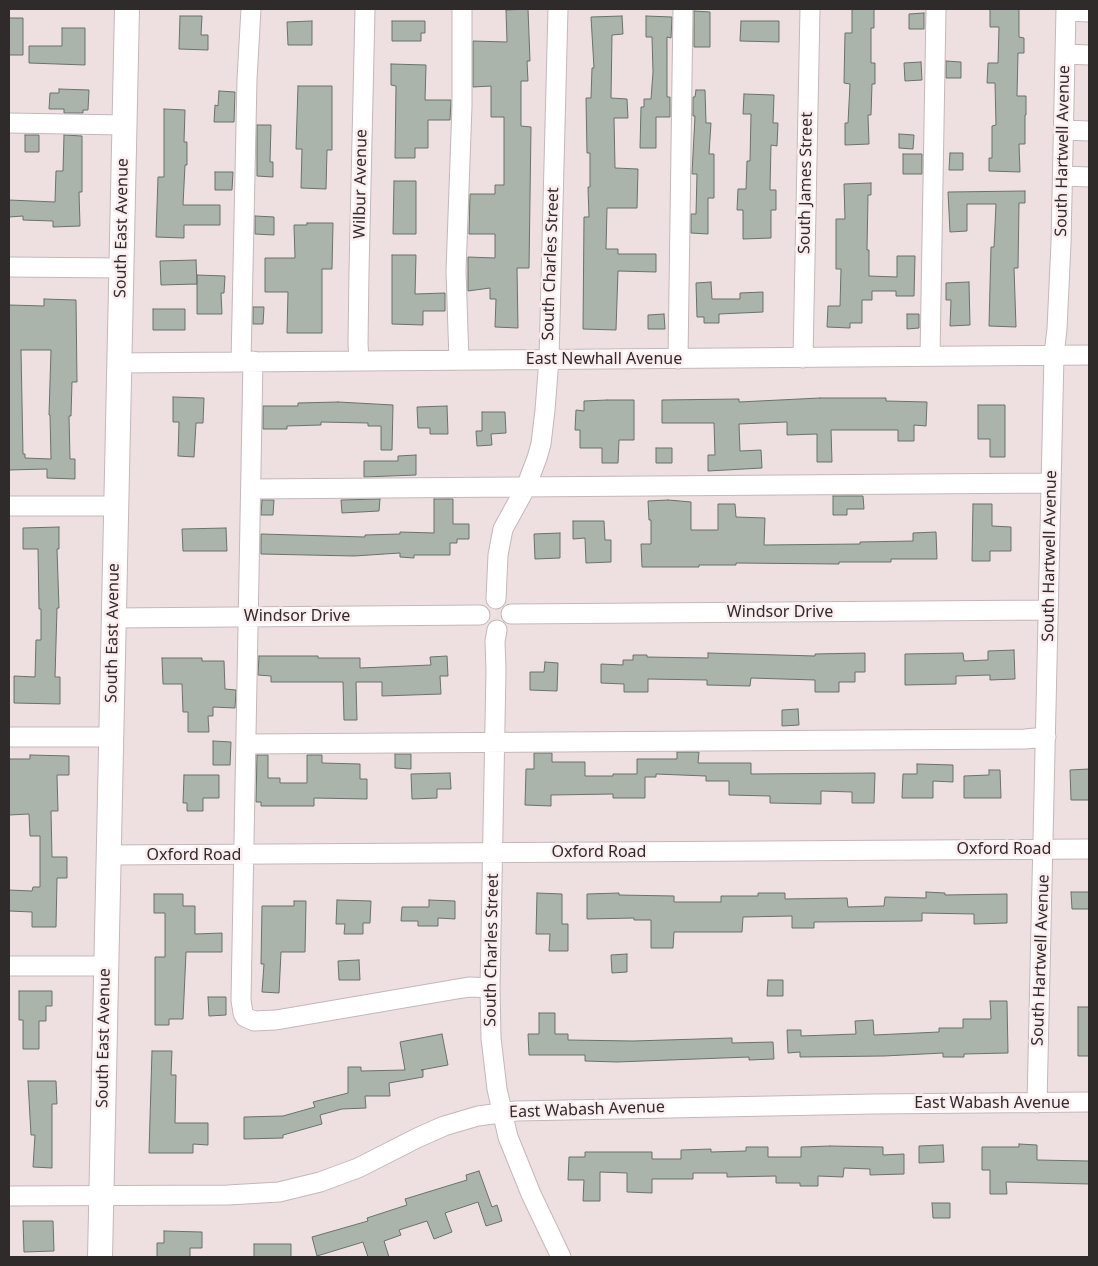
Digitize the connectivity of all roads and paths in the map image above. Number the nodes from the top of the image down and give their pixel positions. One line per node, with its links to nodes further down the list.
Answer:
1 (127, 9): 14 (main road, South East Avenue)
2 (251, 9): 29 (street)
3 (365, 9): 27 (street, Wilbur Avenue)
4 (462, 9): 28 (street)
5 (558, 9): 26 (street, South Charles Street)
6 (683, 9): 24 (street)
7 (810, 9): 25 (street, South James Street)
8 (936, 9): 23 (street)
9 (1066, 10): 10 (street); 11 (street, South Hartwell Avenue)
10 (1089, 12)
11 (1065, 54): 12 (street); 15 (street, South Hartwell Avenue)
12 (1089, 55)
13 (9, 123): 14 (street)
14 (124, 124): 20 (main road, South East Avenue)
15 (1064, 130): 16 (street); 17 (street, South Hartwell Avenue)
16 (1089, 131)
17 (1063, 176): 18 (street); 21 (street, South Hartwell Avenue)
18 (1089, 177)
19 (9, 267): 20 (street)
20 (121, 268): 30 (main road, South East Avenue)
21 (1054, 355): 22 (street, East Newhall Avenue); 23 (street, East Newhall Avenue); 31 (street, South Hartwell Avenue)
22 (1089, 355)
23 (930, 356): 25 (street, East Newhall Avenue)
24 (678, 358): 25 (street, East Newhall Avenue); 26 (street, East Newhall Avenue)
25 (803, 358)
26 (549, 359): 28 (street, East Newhall Avenue); 32 (street, South Charles Street)
27 (359, 360): 28 (street, East Newhall Avenue); 29 (street, East Newhall Avenue)
28 (459, 360)
29 (247, 362): 30 (street, East Newhall Avenue); 33 (street)
30 (119, 363): 35 (main road, South East Avenue)
31 (1051, 483): 32 (street); 37 (street, South Hartwell Avenue)
32 (526, 487): 33 (street); 36 (street, South Charles Street)
33 (252, 489): 40 (street)
34 (9, 506): 35 (street)
35 (116, 506): 41 (main road, South East Avenue)
36 (496, 599): 38 (street); 39 (street)
37 (1048, 610): 38 (street, Windsor Drive); 45 (street, South Hartwell Avenue)
38 (511, 614): 42 (street)
39 (480, 615): 40 (street, Windsor Drive); 42 (street)
40 (248, 616): 41 (street, Windsor Drive); 47 (street)
41 (114, 618): 44 (main road, South East Avenue)
42 (497, 630): 46 (street, South Charles Street)
43 (9, 736): 44 (street)
44 (111, 737): 51 (main road, South East Avenue)
45 (1046, 737): 46 (street); 49 (street, South Hartwell Avenue)
46 (495, 742): 47 (street); 50 (street, South Charles Street)
47 (246, 744): 52 (street)
48 (1089, 848): 49 (street, Oxford Road)
49 (1043, 850): 50 (street, Oxford Road); 56 (street, South Hartwell Avenue)
50 (493, 852): 52 (street, Oxford Road); 55 (street, South Charles Street)
51 (108, 855): 52 (street, Oxford Road); 54 (main road, South East Avenue)
52 (244, 855): 55 (street)
53 (9, 966): 54 (street)
54 (105, 966): 60 (main road, South East Avenue)
55 (490, 988): 58 (street, South Charles Street)
56 (1038, 1102): 57 (street, East Wabash Avenue); 58 (street, East Wabash Avenue)
57 (1089, 1102)
58 (502, 1112): 60 (street, East Wabash Avenue); 62 (street, South Charles Street)
59 (9, 1196): 60 (street, East Wabash Avenue)
60 (101, 1197): 61 (main road, South East Avenue)
61 (100, 1257)
62 (561, 1257)

